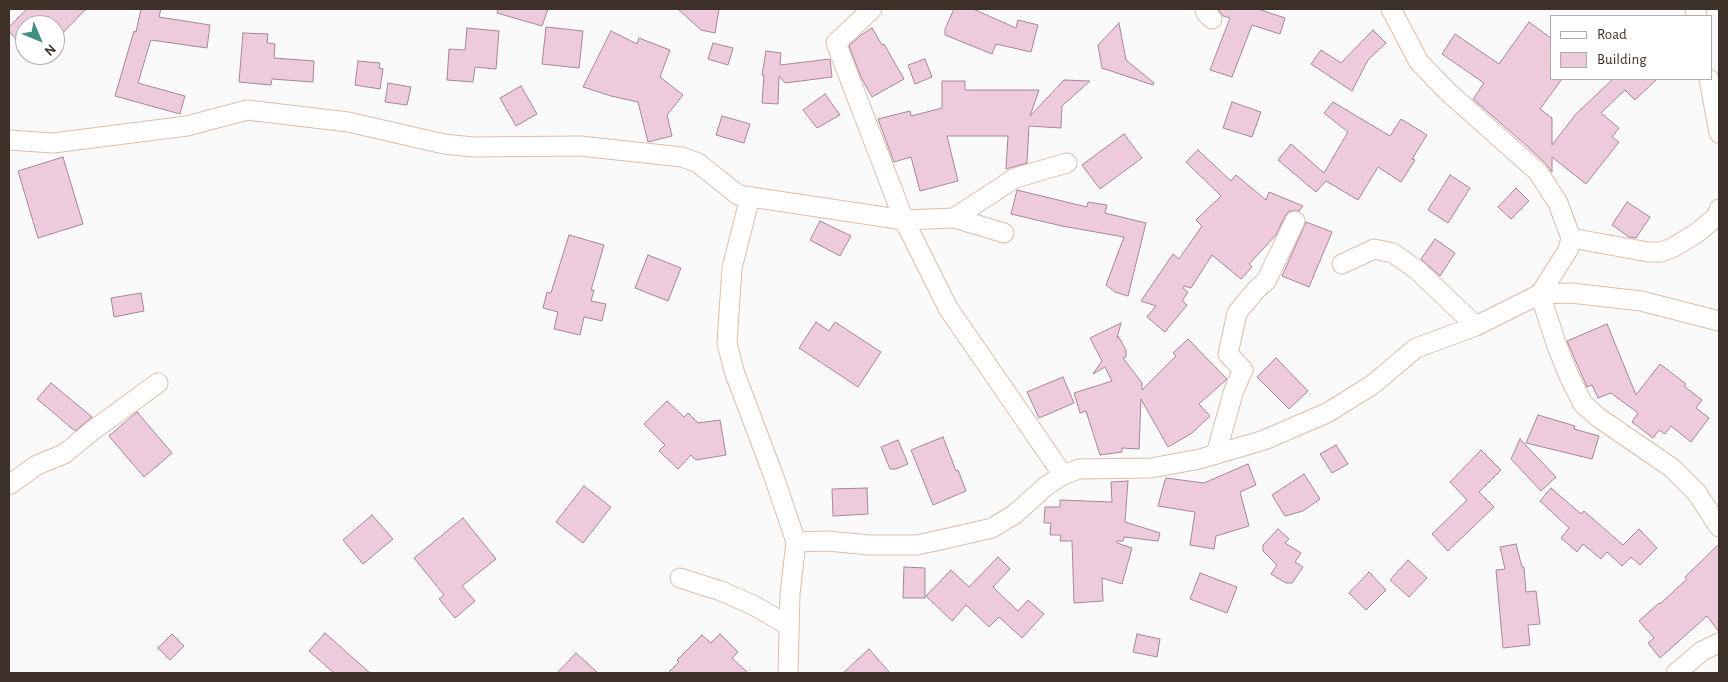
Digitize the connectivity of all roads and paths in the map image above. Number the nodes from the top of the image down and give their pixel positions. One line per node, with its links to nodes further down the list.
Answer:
1 (872, 9): 10 (street)
2 (1391, 9): 13 (street)
3 (1709, 80): 4 (street)
4 (1719, 133)
5 (9, 140): 7 (street)
6 (1067, 163): 9 (street)
7 (750, 197): 10 (street); 23 (street)
8 (1718, 213): 13 (street)
9 (954, 218): 10 (street); 12 (street)
10 (904, 220): 20 (street)
11 (1295, 221): 19 (street)
12 (1004, 233)
13 (1571, 238): 15 (street)
14 (1342, 264): 17 (street)
15 (1540, 294): 16 (street); 17 (street); 22 (street)
16 (1719, 321)
17 (1476, 326): 19 (street)
18 (158, 383): 21 (street)
19 (1216, 454): 20 (street)
20 (1063, 475): 23 (street)
21 (9, 485)
22 (1719, 527)
23 (796, 542): 25 (street)
24 (680, 578): 25 (street)
25 (789, 626): 27 (street)
26 (1719, 643): 28 (street)
27 (788, 673)
28 (1676, 673)

